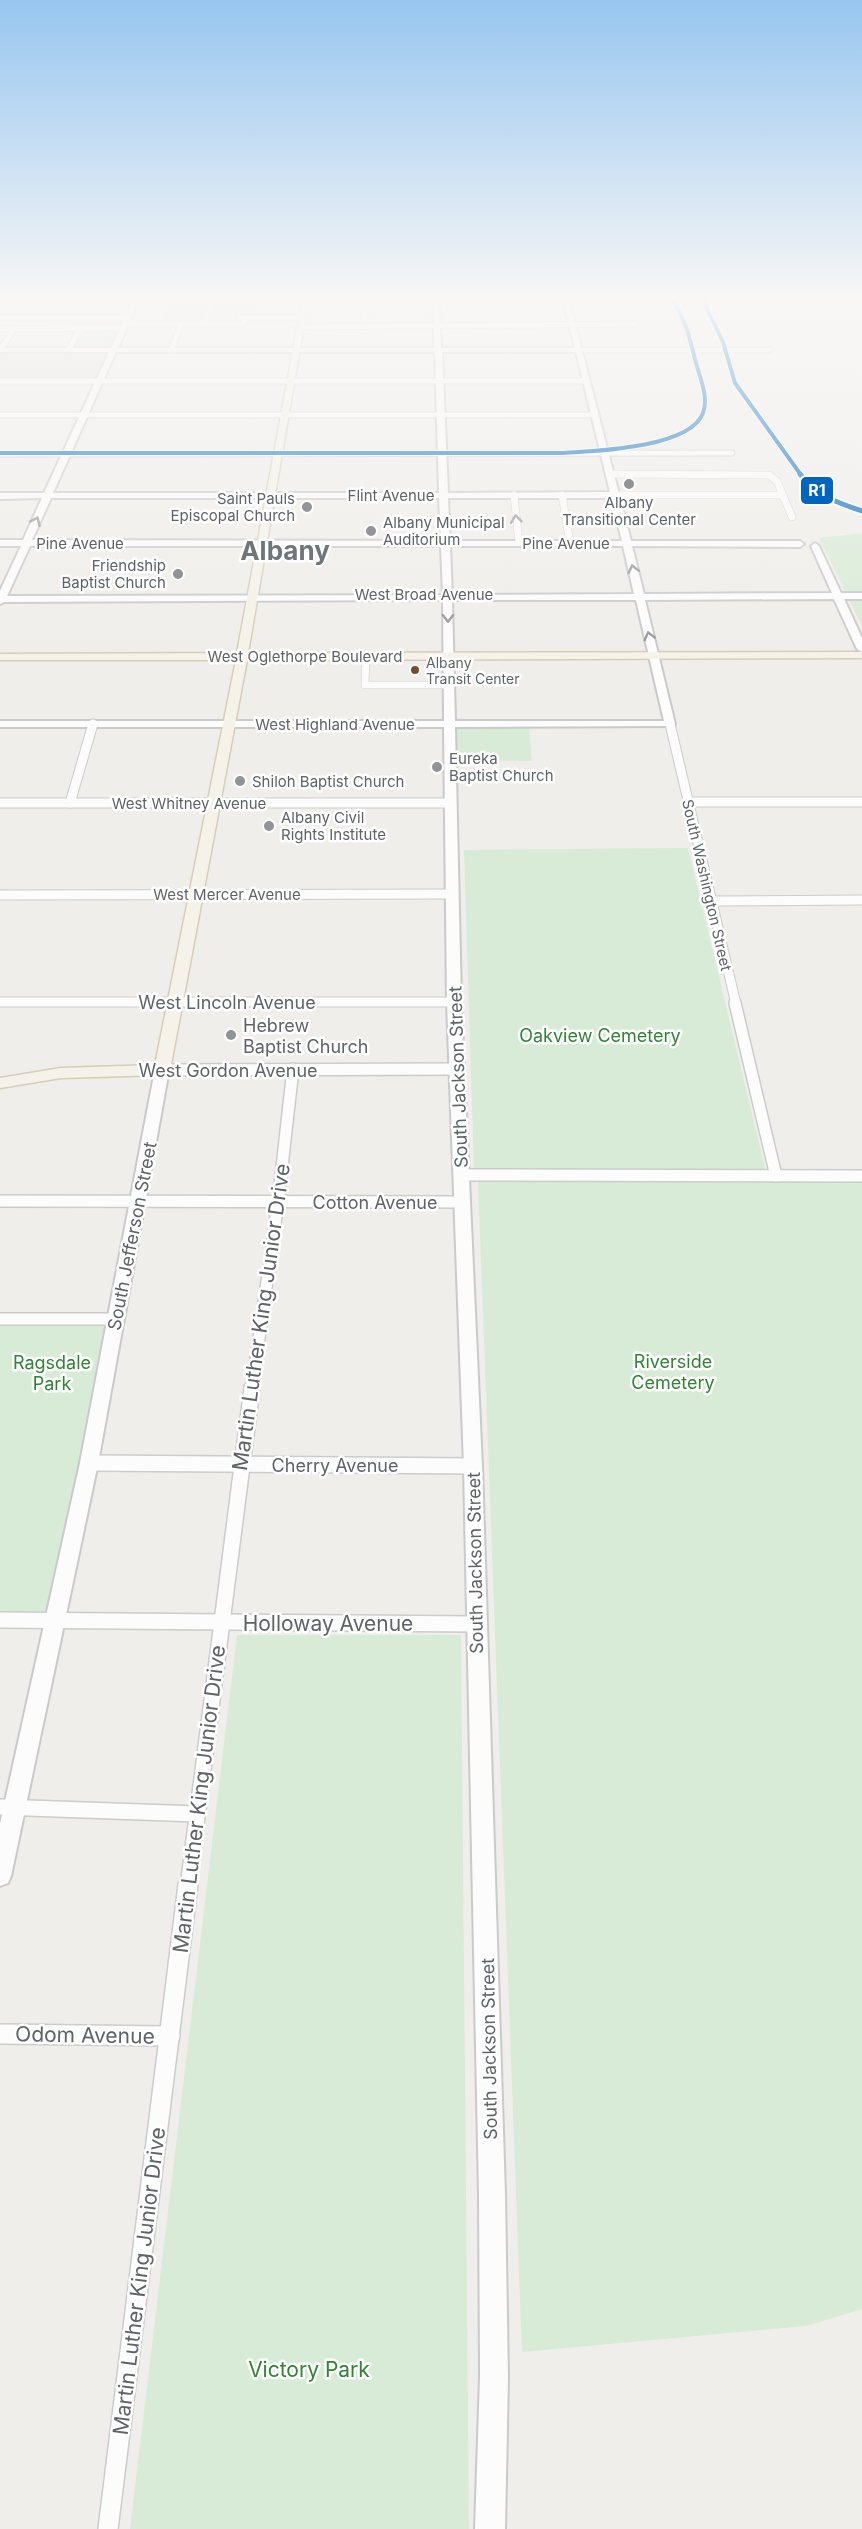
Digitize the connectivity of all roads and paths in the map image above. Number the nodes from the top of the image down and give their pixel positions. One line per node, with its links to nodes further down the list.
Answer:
1 (592, 414): 6 (street)
2 (595, 414): 11 (street, South Washington Street)
3 (0, 415): 4 (street)
4 (84, 415): 5 (street); 8 (street)
5 (285, 415): 6 (street); 9 (main road, South Jefferson Street)
6 (440, 415): 10 (street, South Jackson Street)
7 (0, 453): 8 (street)
8 (67, 453): 9 (street); 20 (street)
9 (278, 453): 10 (street); 21 (main road, South Jefferson Street)
10 (442, 453): 11 (street); 14 (street, South Jackson Street)
11 (604, 453): 12 (street); 13 (street, South Washington Street)
12 (732, 453)
13 (609, 474): 17 (street, South Washington Street); 18 (street)
14 (443, 495): 15 (street, Flint Avenue); 21 (street, Flint Avenue); 27 (street, South Jackson Street)
15 (514, 495): 16 (street, Flint Avenue); 23 (street, one-way to 15)
16 (561, 495): 17 (street, Flint Avenue); 28 (street)
17 (615, 495): 18 (street, Flint Avenue); 29 (street, South Washington Street)
18 (782, 495): 22 (street)
19 (0, 496): 20 (street, Flint Avenue)
20 (48, 496): 21 (street, Flint Avenue); 25 (street, one-way to 20)
21 (270, 496): 26 (main road, South Jefferson Street)
22 (792, 517)
23 (519, 542): 27 (street, Pine Avenue); 28 (street, Pine Avenue)
24 (0, 543): 25 (street, Pine Avenue)
25 (27, 543): 26 (street, Pine Avenue); 35 (street)
26 (262, 543): 27 (street, Pine Avenue); 30 (main road, South Jefferson Street)
27 (445, 543): 31 (street, South Jackson Street)
28 (570, 543): 29 (street, Pine Avenue)
29 (627, 543): 32 (street, South Washington Street, one-way to 29); 33 (street, Pine Avenue)
30 (252, 596): 31 (street, West Broad Avenue); 35 (street, West Broad Avenue); 38 (main road, South Jefferson Street)
31 (447, 596): 32 (street, West Broad Avenue); 40 (street, South Jackson Street, one-way to 40)
32 (639, 596): 33 (street, West Broad Avenue); 41 (street, South Washington Street, one-way to 32)
33 (842, 596): 34 (street, West Broad Avenue); 36 (street)
34 (862, 596)
35 (1, 597)
36 (862, 649)
37 (862, 655): 41 (main road, West Oglethorpe Boulevard)
38 (242, 656): 39 (main road, West Oglethorpe Boulevard); 42 (main road, West Oglethorpe Boulevard); 46 (main road, South Jefferson Street)
39 (366, 656): 40 (main road, West Oglethorpe Boulevard); 43 (street)
40 (448, 656): 41 (main road, West Oglethorpe Boulevard); 43 (street, South Jackson Street)
41 (654, 656): 48 (street, South Washington Street)
42 (0, 657)
43 (449, 685): 47 (street, South Jackson Street)
44 (0, 724): 45 (street, West Highland Avenue)
45 (93, 724): 46 (street, West Highland Avenue); 52 (street)
46 (229, 724): 47 (street, West Highland Avenue); 53 (main road, South Jefferson Street)
47 (449, 724): 48 (street, West Highland Avenue); 54 (street, South Jackson Street)
48 (670, 724): 49 (street, South Washington Street)
49 (688, 802): 50 (street); 59 (street, South Washington Street)
50 (862, 802)
51 (0, 803): 52 (street, West Whitney Avenue)
52 (70, 803): 53 (street, West Whitney Avenue)
53 (214, 803): 54 (street, West Whitney Avenue); 55 (main road, South Jefferson Street)
54 (451, 803): 56 (street, South Jackson Street)
55 (196, 894): 56 (street, West Mercer Avenue); 57 (street, West Mercer Avenue); 61 (main road, South Jefferson Street)
56 (453, 894): 62 (street, South Jackson Street)
57 (0, 895)
58 (862, 900): 59 (street)
59 (711, 901): 68 (street, South Washington Street)
60 (0, 1002): 61 (street, West Lincoln Avenue)
61 (175, 1002): 62 (street, West Lincoln Avenue); 64 (main road, South Jefferson Street)
62 (454, 1002): 65 (street, South Jackson Street)
63 (293, 1069): 64 (street, West Gordon Avenue); 65 (street, West Gordon Avenue); 72 (street, Martin Luther King Junior Drive)
64 (162, 1070): 66 (main road, West Gordon Avenue); 71 (street, South Jefferson Street)
65 (457, 1070): 67 (street, South Jackson Street)
66 (0, 1083)
67 (461, 1175): 68 (street); 73 (street, South Jackson Street)
68 (776, 1176): 69 (street)
69 (862, 1176)
70 (0, 1201): 71 (street, Cotton Avenue)
71 (138, 1202): 72 (street, Cotton Avenue); 75 (street, South Jefferson Street)
72 (278, 1202): 73 (street, Cotton Avenue); 77 (street, Martin Luther King Junior Drive)
73 (462, 1202): 78 (street, South Jackson Street)
74 (0, 1319): 75 (street)
75 (116, 1319): 76 (street, South Jefferson Street)
76 (89, 1463): 77 (street, Cherry Avenue); 80 (street, South Jefferson Street)
77 (241, 1465): 78 (street, Cherry Avenue); 81 (street, Martin Luther King Junior Drive)
78 (473, 1466): 82 (street, South Jackson Street)
79 (0, 1620): 80 (street, Holloway Avenue)
80 (54, 1620): 81 (street, Holloway Avenue); 83 (street, South Jefferson Street)
81 (221, 1623): 82 (street, Holloway Avenue); 84 (street, Martin Luther King Junior Drive)
82 (476, 1624): 89 (street, South Jackson Street)
83 (7, 1807): 84 (street); 85 (street, South Jefferson Street)
84 (197, 1814): 87 (street, Martin Luther King Junior Drive)
85 (0, 1876)
86 (0, 2034): 87 (street, Odom Avenue)
87 (170, 2036): 88 (street, Martin Luther King Junior Drive)
88 (108, 2529)
89 (490, 2529)

